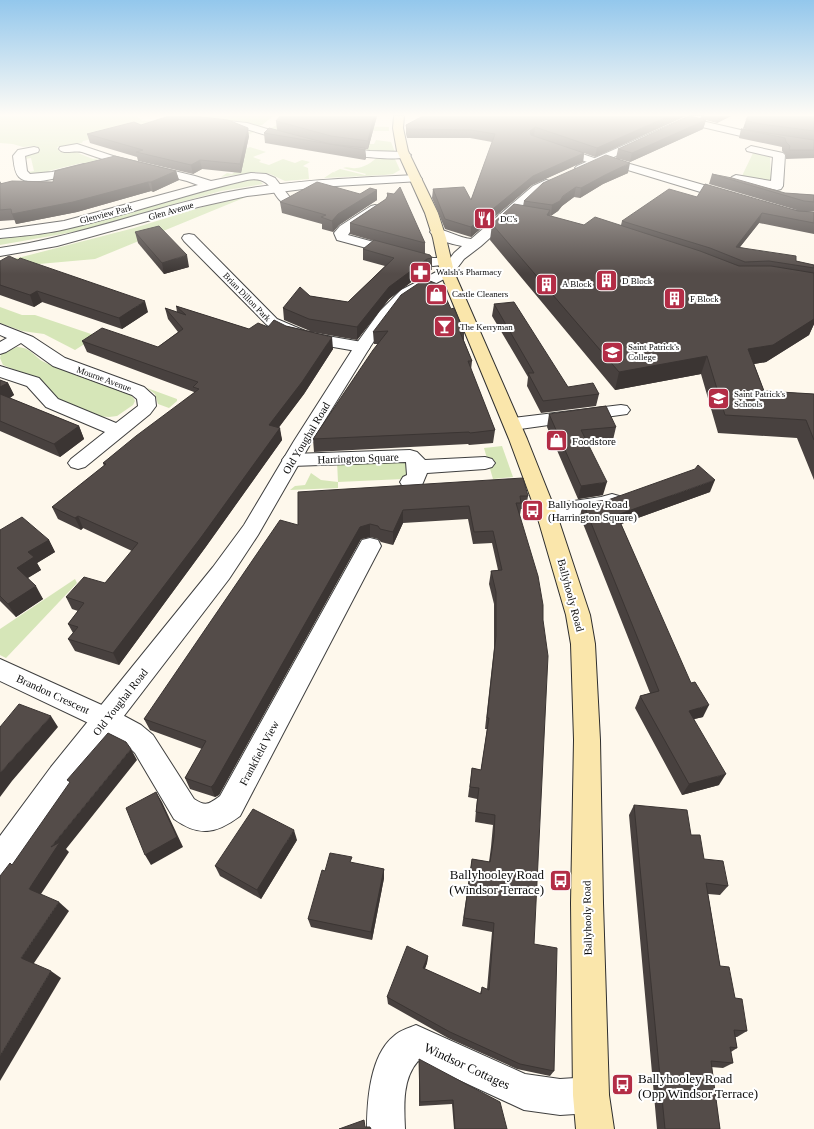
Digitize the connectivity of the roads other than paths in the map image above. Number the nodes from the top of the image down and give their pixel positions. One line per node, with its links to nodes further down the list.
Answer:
1 (22, 169): 2 (street)
2 (75, 169)
3 (151, 169): 11 (street)
4 (411, 169): 9 (main road, Ballyhooly Road)
5 (581, 169): 8 (street)
6 (627, 169): 13 (street)
7 (741, 169): 13 (street)
8 (571, 173)
9 (416, 179): 12 (street, Glen Avenue); 19 (main road, Ballyhooly Road)
10 (558, 179): 17 (street, Old Youghal Road)
11 (210, 185): 12 (street, Glenview Park); 20 (street, Glenview Park)
12 (277, 188): 14 (street, Glenview Park); 23 (street, Glen Avenue)
13 (727, 196): 15 (street)
14 (286, 200)
15 (742, 200)
16 (382, 205): 24 (street)
17 (510, 214): 18 (street); 22 (street, Old Youghal Road)
18 (524, 217)
19 (437, 232): 22 (street); 24 (main road, Ballyhooly Road)
20 (0, 234)
21 (190, 238): 27 (street, Brian Dillon Park)
22 (476, 243): 24 (street, Old Youghal Road)
23 (0, 252)
24 (446, 267): 27 (street, Old Youghal Road); 31 (main road, Ballyhooly Road)
25 (0, 329): 26 (street, Mourne Avenue)
26 (20, 337): 28 (street); 32 (street, Mourne Avenue)
27 (362, 347): 33 (street, Old Youghal Road)
28 (0, 349)
29 (0, 370): 32 (street)
30 (621, 410): 31 (street)
31 (513, 424): 37 (main road, Ballyhooly Road)
32 (118, 431): 34 (street, Mourne Avenue)
33 (292, 460): 35 (street, Harrington Square); 40 (street, Old Youghal Road)
34 (78, 463)
35 (485, 463)
36 (633, 494): 37 (street)
37 (546, 512): 42 (main road, Ballyhooly Road)
38 (370, 546): 40 (street, Frankfield View)
39 (0, 669): 40 (street, Brandon Crescent)
40 (106, 719): 41 (street, Old Youghal Road)
41 (0, 862)
42 (591, 1095): 43 (street, Windsor Cottages); 44 (main road, Ballyhooly Road)
43 (386, 1129)
44 (595, 1129)

